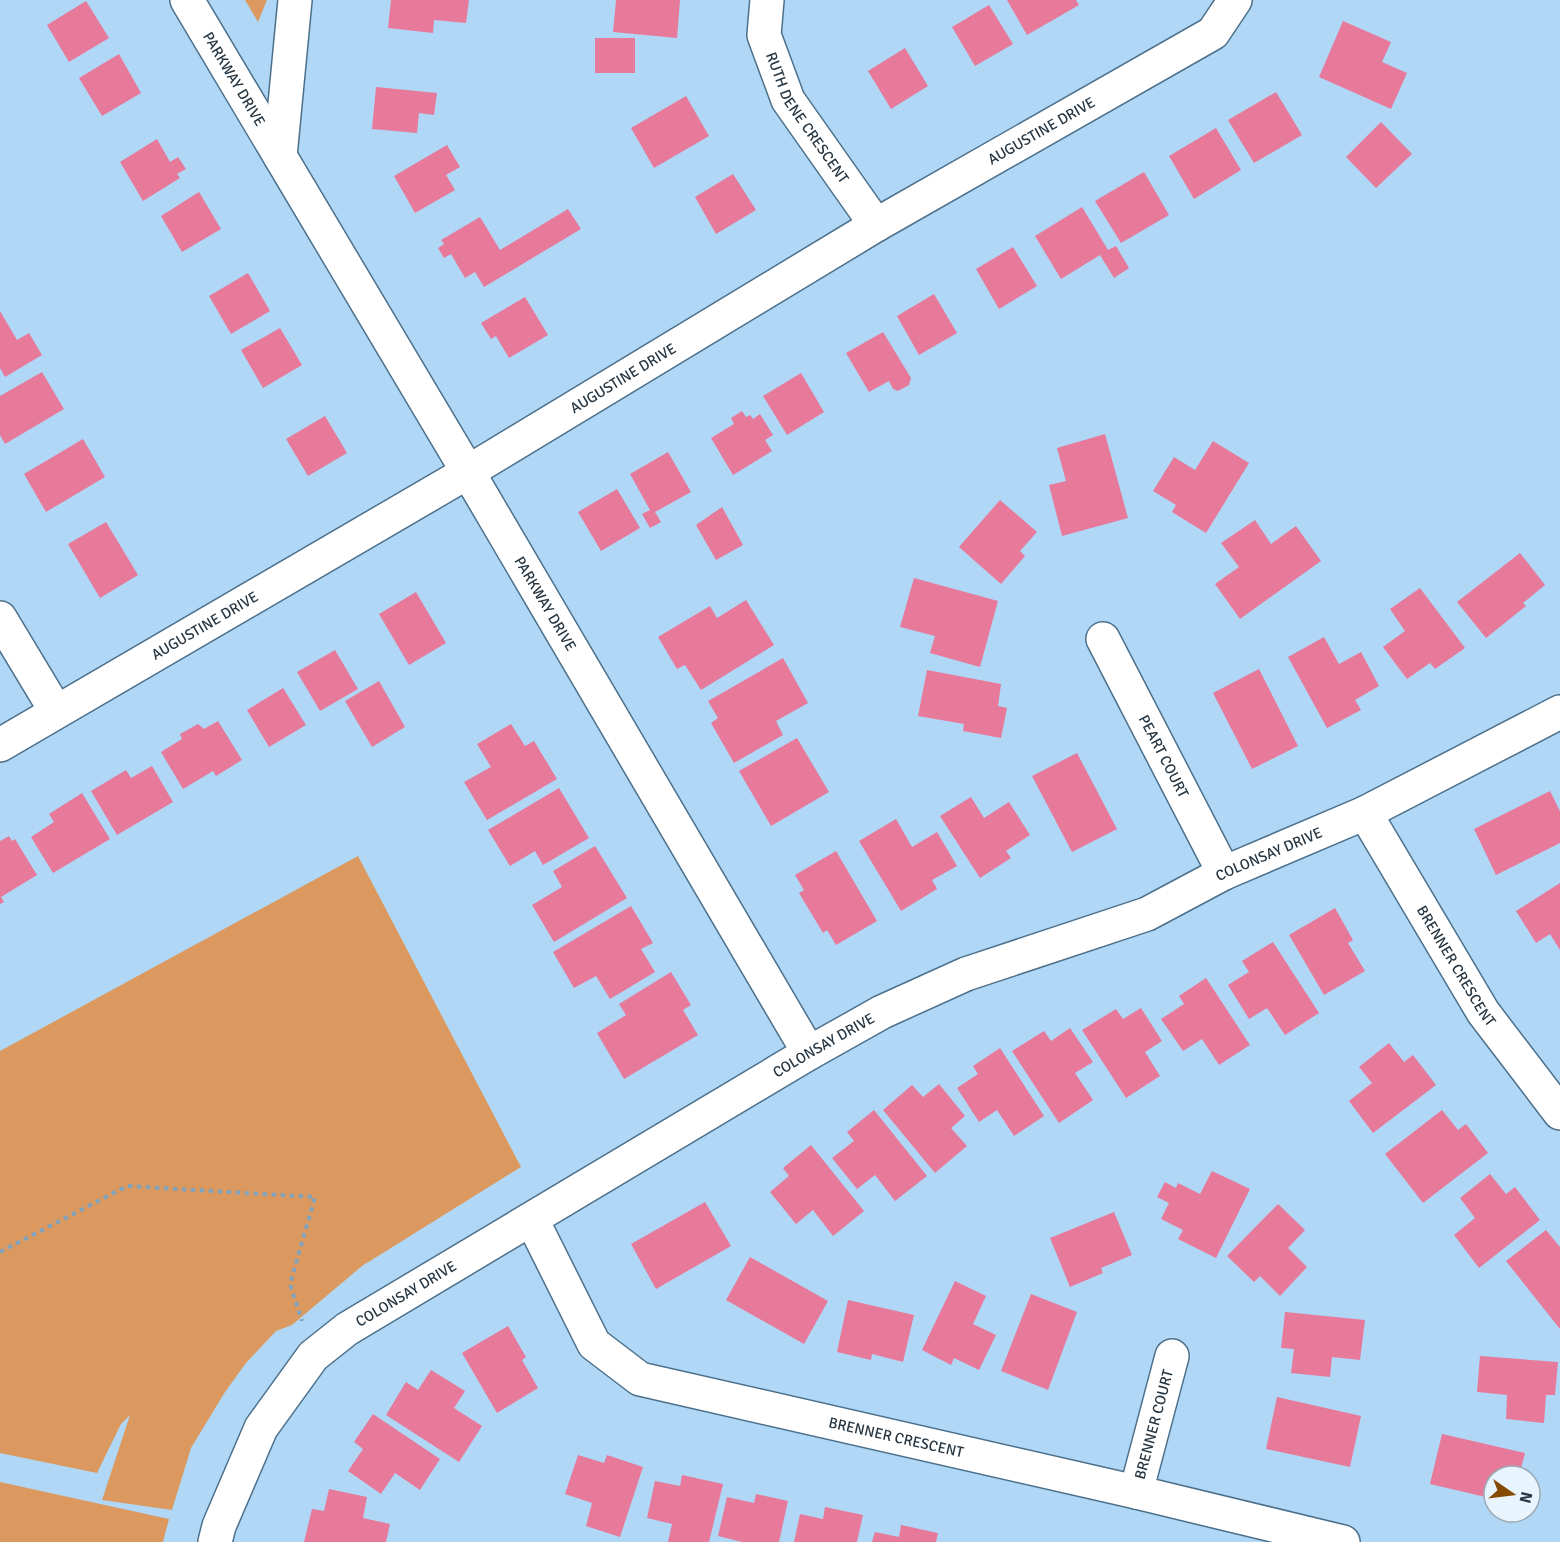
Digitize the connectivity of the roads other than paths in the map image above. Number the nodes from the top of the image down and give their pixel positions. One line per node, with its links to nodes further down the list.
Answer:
1 (187, 0): 5 (street, PARKWAY DRIVE)
2 (295, 0): 5 (street, PARKWAY DRIVE)
3 (767, 0): 6 (street, RUTH DENE CRESCENT)
4 (1235, 0): 6 (street, AUGUSTINE DRIVE)
5 (280, 156): 7 (street, PARKWAY DRIVE)
6 (876, 225): 7 (street, AUGUSTINE DRIVE)
7 (468, 472): 10 (street, AUGUSTINE DRIVE); 15 (street, PARKWAY DRIVE)
8 (0, 618): 10 (street)
9 (1103, 639): 14 (street, PEART COURT)
10 (56, 711): 12 (street, AUGUSTINE DRIVE)
11 (1560, 712): 13 (street, COLONSAY DRIVE)
12 (0, 745)
13 (1365, 813): 14 (street, COLONSAY DRIVE); 16 (street, BRENNER CRESCENT)
14 (1224, 873): 15 (street, COLONSAY DRIVE)
15 (809, 1053): 17 (street, COLONSAY DRIVE)
16 (1560, 1113)
17 (532, 1220): 19 (street, BRENNER CRESCENT); 20 (street, COLONSAY DRIVE)
18 (1172, 1356): 19 (street, BRENNER COURT)
19 (1136, 1492): 21 (street, BRENNER CRESCENT)
20 (215, 1542)
21 (1343, 1542)

